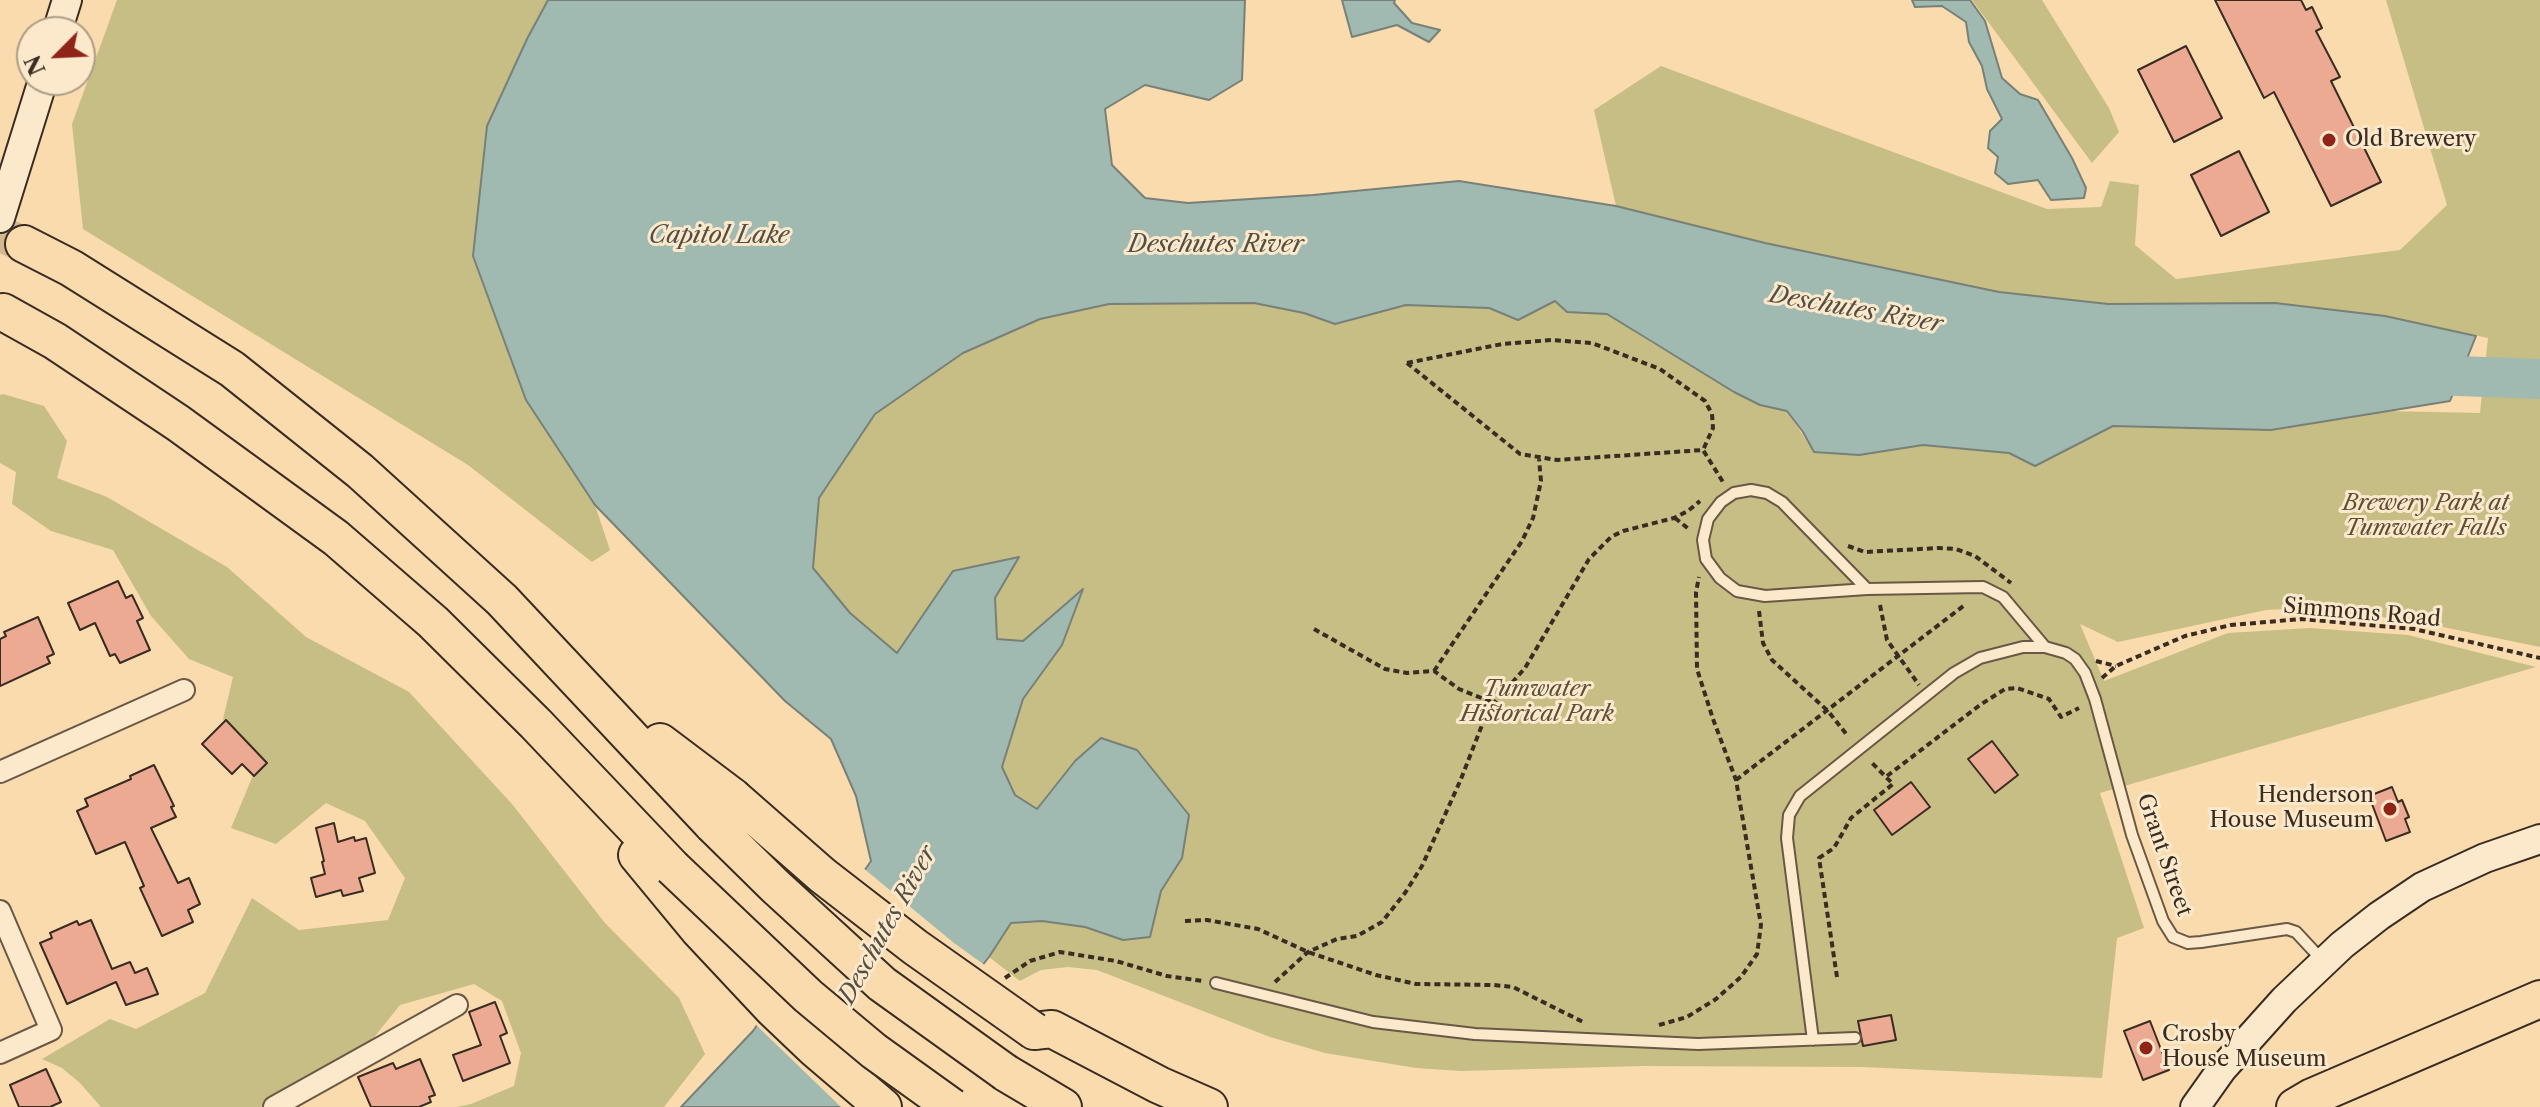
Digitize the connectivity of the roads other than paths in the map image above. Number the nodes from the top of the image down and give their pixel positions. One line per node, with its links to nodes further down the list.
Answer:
1 (38, 96): 2 (main road)
2 (0, 218)
3 (24, 244): 9 (highway)
4 (3, 312): 11 (highway)
5 (1867, 589): 5 (lane); 6 (lane)
6 (2045, 647): 13 (lane, Grant Street); 19 (lane)
7 (184, 690): 8 (street)
8 (0, 772)
9 (723, 811): 17 (highway, bridge); 24 (highway, bridge)
10 (2540, 839): 13 (main road)
11 (666, 876): 22 (highway); 23 (highway, bridge)
12 (0, 911): 20 (street)
13 (2324, 962): 27 (main road)
14 (1216, 983): 19 (lane)
15 (2530, 1004): 28 (highway)
16 (457, 1005): 21 (street)
17 (1034, 1031): 25 (highway); 26 (highway)
18 (1855, 1038): 19 (lane)
19 (1813, 1040)
20 (0, 1053)
21 (274, 1107)
22 (883, 1107)
23 (952, 1107)
24 (1063, 1107)
25 (1165, 1107)
26 (1209, 1107)
27 (2195, 1107)
28 (2295, 1107)

